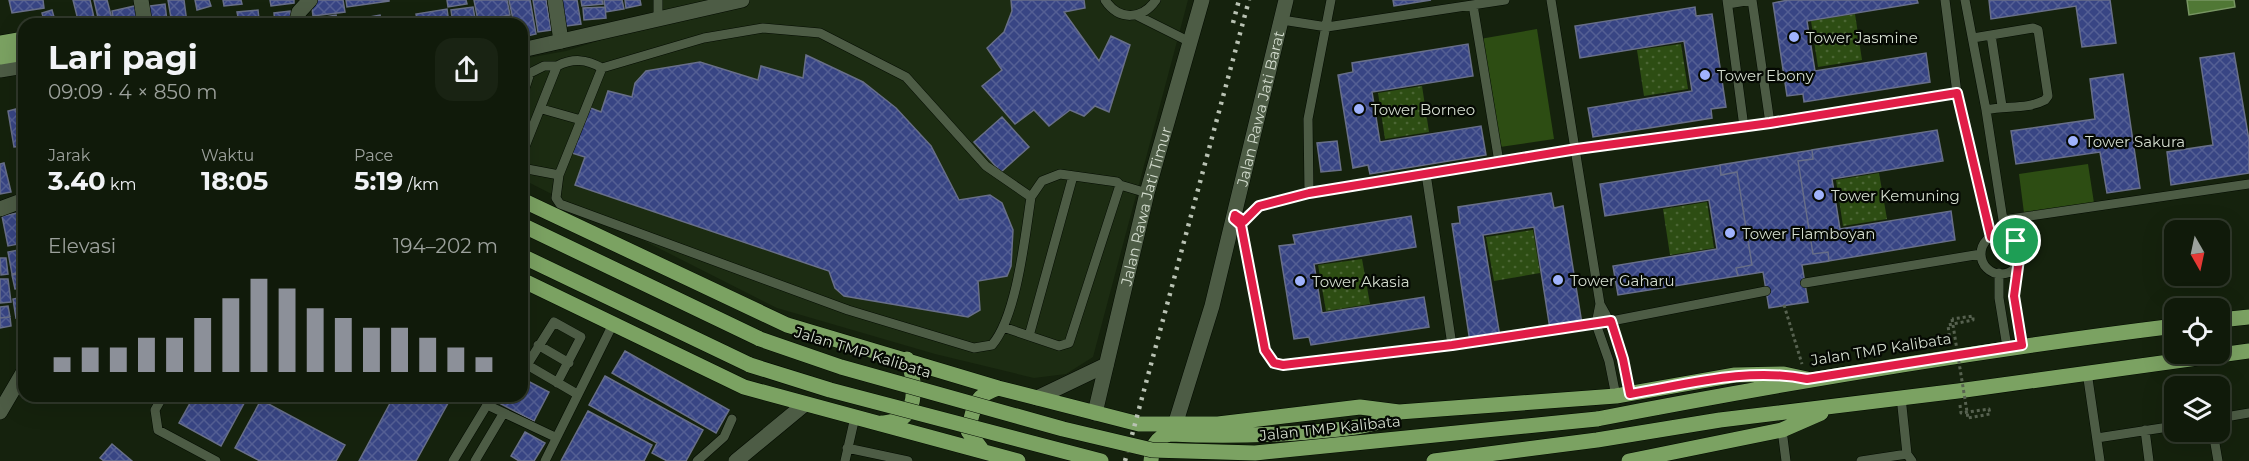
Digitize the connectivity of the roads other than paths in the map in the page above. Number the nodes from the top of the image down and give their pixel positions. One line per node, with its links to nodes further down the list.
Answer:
1 (141, 0): 19 (street)
2 (310, 0): 20 (street)
3 (555, 0): 29 (street)
4 (658, 0): 21 (lane)
5 (742, 0): 21 (street)
6 (1105, 0): 18 (lane)
7 (1156, 0): 18 (lane)
8 (1202, 0): 30 (street, Jalan Rawa Jati Timur)
9 (1286, 0): 22 (street, Jalan Rawa Jati Barat)
10 (1331, 0): 23 (lane)
11 (1505, 0): 17 (lane)
12 (1551, 0): 49 (lane)
13 (1752, 0): 16 (lane); 46 (lane)
14 (1945, 0): 41 (lane)
15 (1965, 0): 27 (lane)
16 (1728, 2): 47 (lane)
17 (1473, 5): 23 (lane); 50 (lane)
18 (1138, 15): 30 (lane)
19 (144, 18)
20 (298, 18)
21 (658, 19): 29 (street)
22 (1282, 20): 23 (lane); 63 (street, Jalan Rawa Jati Barat)
23 (1327, 27): 57 (lane)
24 (18, 34): 26 (street)
25 (1991, 35): 27 (lane); 42 (lane); 42 (lane)
26 (0, 37)
27 (1973, 38): 44 (lane)
28 (18, 40): 31 (main road)
29 (561, 41): 32 (street); 35 (lane)
30 (1190, 42): 58 (street, Jalan Rawa Jati Timur)
31 (0, 43)
32 (528, 49)
33 (18, 54): 34 (main road)
34 (0, 57)
35 (569, 60): 36 (lane); 38 (lane)
36 (557, 66): 40 (lane); 43 (lane)
37 (18, 67): 39 (street)
38 (602, 68): 45 (lane); 59 (lane)
39 (0, 70)
40 (528, 79)
41 (1957, 93): 46 (lane); 66 (lane)
42 (2002, 106): 44 (lane)
43 (542, 109): 45 (lane); 48 (lane)
44 (1986, 110): 64 (lane)
45 (581, 120): 53 (lane)
46 (1770, 123): 47 (lane)
47 (1744, 127): 49 (lane)
48 (528, 139)
49 (1577, 149): 50 (lane); 75 (lane)
50 (1499, 162): 52 (lane)
51 (528, 169): 53 (lane)
52 (1426, 174): 57 (lane); 85 (lane)
53 (559, 175): 81 (lane)
54 (1072, 176): 56 (lane); 59 (lane); 83 (lane)
55 (2249, 184): 64 (lane)
56 (1120, 188): 58 (lane); 83 (lane)
57 (1309, 193): 63 (lane)
58 (1147, 195): 91 (street, Jalan Rawa Jati Timur)
59 (1031, 196): 81 (lane)
60 (18, 202): 62 (street)
61 (528, 203): 88 (main road)
62 (0, 208)
63 (1238, 220): 85 (lane); 116 (street, Jalan Rawa Jati Barat)
64 (2003, 220): 67 (lane)
65 (528, 228): 94 (main road, Jalan TMP Kalibata, bridge)
66 (1991, 237): 67 (lane); 68 (lane)
67 (2016, 241): 70 (lane)
68 (1981, 254): 71 (lane); 73 (lane)
69 (528, 259): 136 (main road, bridge)
70 (2017, 265): 71 (lane); 86 (lane)
71 (1999, 273): 86 (lane)
72 (528, 283): 79 (main road)
73 (1805, 283)
74 (1766, 291): 78 (lane)
75 (1600, 304): 78 (lane); 80 (lane)
76 (2249, 317): 77 (main road)
77 (2230, 319)
78 (1611, 321): 80 (lane); 99 (lane)
79 (613, 324): 98 (lane); 105 (main road)
80 (1596, 324): 85 (lane); 99 (lane)
81 (1002, 327): 83 (lane)
82 (2164, 327): 86 (main road, Jalan TMP Kalibata)
83 (1029, 336)
84 (538, 345): 89 (lane); 90 (lane); 90 (lane)
85 (1452, 345)
86 (2015, 346): 94 (main road, Jalan TMP Kalibata)
87 (2249, 351): 93 (main road)
88 (907, 359): 97 (main road); 115 (main road)
89 (528, 363)
90 (569, 363): 96 (lane)
91 (1106, 365): 101 (street); 109 (street, Jalan Rawa Jati Timur)
92 (528, 366): 96 (lane)
93 (2087, 372): 100 (main road); 121 (lane)
94 (1807, 379): 99 (main road)
95 (18, 381): 107 (street)
96 (557, 383): 98 (lane)
97 (998, 388): 101 (main road); 124 (main road)
98 (577, 394): 120 (lane)
99 (1623, 395): 108 (main road)
100 (1901, 397): 106 (main road); 125 (lane)
101 (1036, 398): 109 (main road)
102 (160, 402): 128 (lane)
103 (488, 402): 129 (lane)
104 (491, 402): 111 (lane)
105 (805, 404): 113 (main road); 133 (street)
106 (1838, 406): 118 (main road); 138 (main road)
107 (0, 412)
108 (1399, 412): 116 (main road); 137 (main road)
109 (1095, 413): 116 (main road)
110 (2249, 413): 112 (lane)
111 (503, 414): 120 (lane); 130 (lane)
112 (2230, 416)
113 (855, 417): 115 (main road); 123 (lane)
114 (732, 419): 132 (lane)
115 (880, 424): 124 (main road)
116 (1175, 425)
117 (2164, 427): 119 (lane)
118 (1782, 430): 127 (main road); 140 (lane)
119 (2145, 430): 121 (lane); 143 (lane)
120 (555, 437): 131 (lane)
121 (2097, 438): 142 (lane)
122 (2215, 442): 144 (lane)
123 (847, 448): 134 (lane); 135 (lane)
124 (982, 450): 126 (main road)
125 (1910, 457): 141 (lane)
126 (1007, 459)
127 (1651, 459): 139 (main road)
128 (216, 461)
129 (453, 461)
130 (476, 461)
131 (545, 461)
132 (697, 461)
133 (736, 461)
134 (845, 461)
135 (908, 461)
136 (1101, 461)
137 (1150, 461)
138 (1434, 461)
139 (1629, 461)
140 (1786, 461)
141 (1861, 461)
142 (2100, 461)
143 (2149, 461)
144 (2218, 461)

